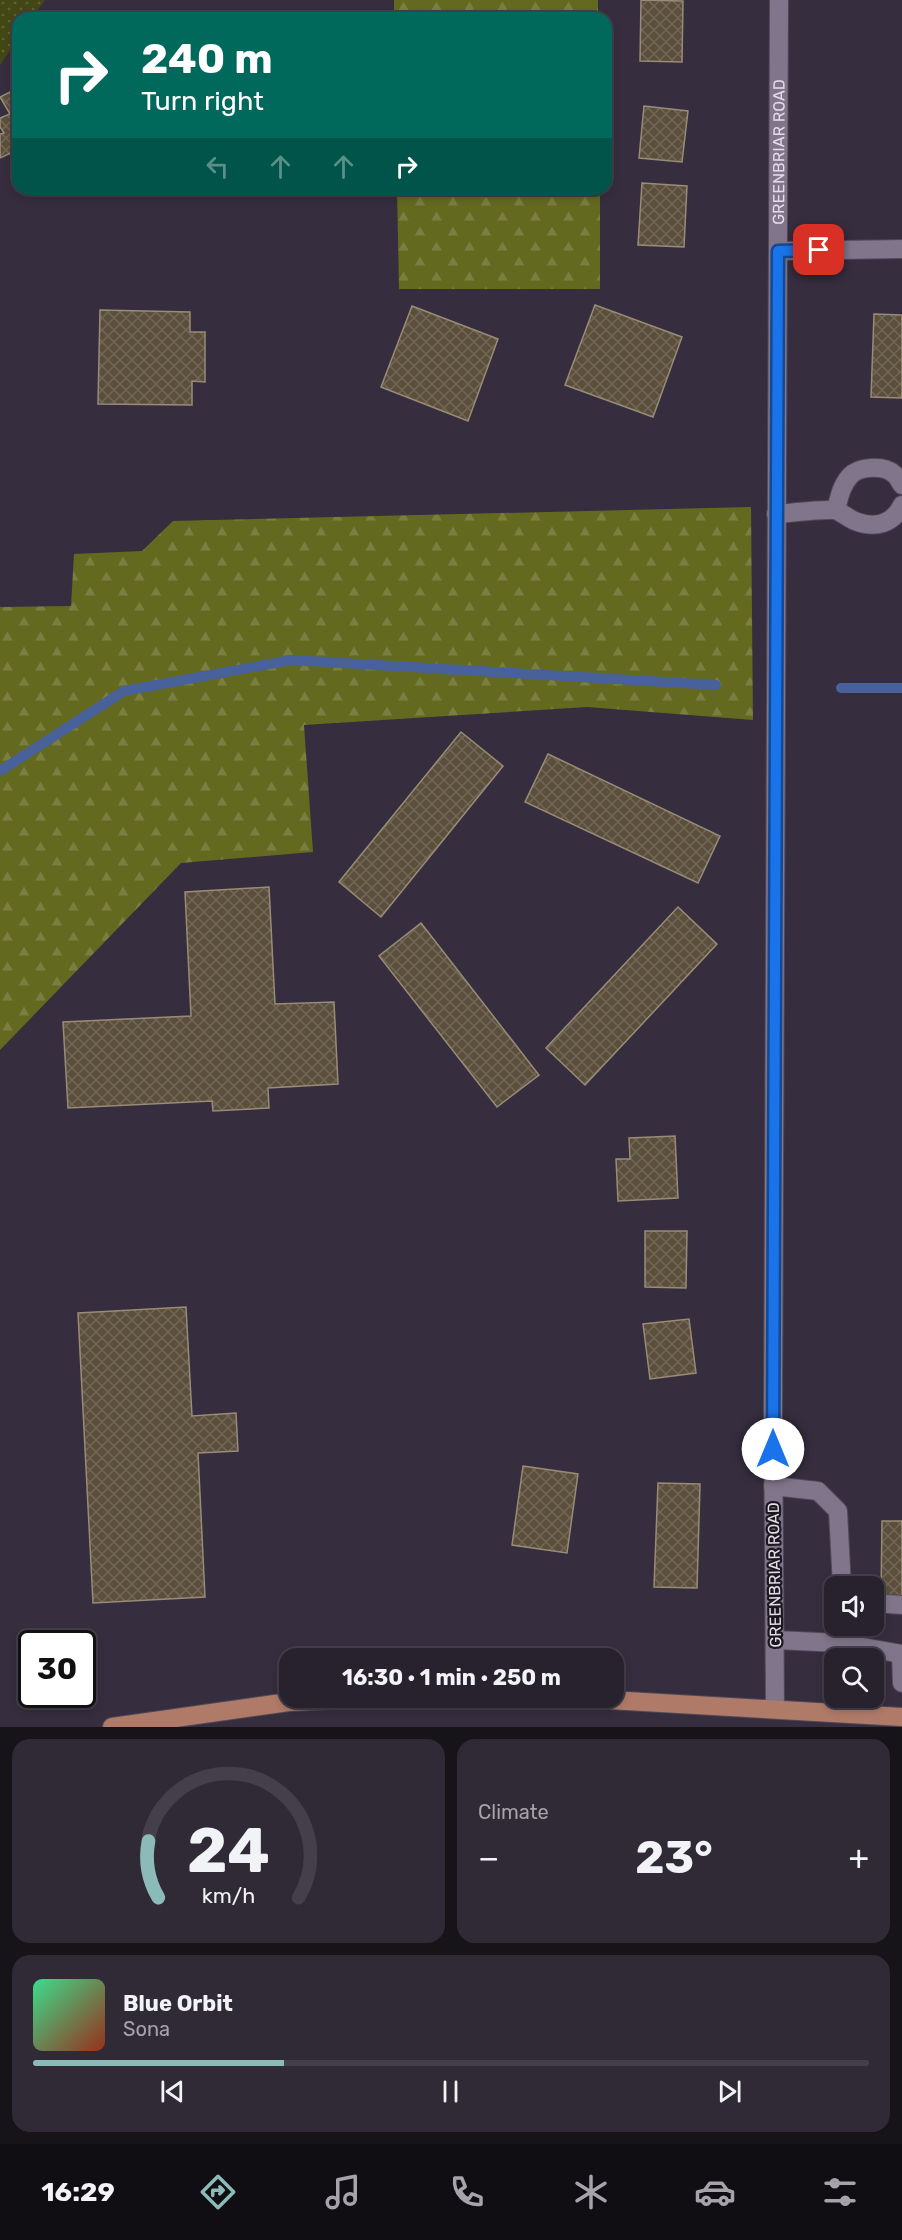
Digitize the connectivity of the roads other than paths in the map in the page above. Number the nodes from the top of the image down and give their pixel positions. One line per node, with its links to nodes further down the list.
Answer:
1 (779, 0): 3 (street, GREENBRIAR ROAD)
2 (902, 249): 3 (street)
3 (778, 251): 7 (street, GREENBRIAR ROAD)
4 (902, 485): 6 (street)
5 (902, 505): 6 (street)
6 (836, 510): 7 (street)
7 (776, 514): 8 (street, GREENBRIAR ROAD)
8 (773, 1486): 9 (street); 14 (street, GREENBRIAR ROAD)
9 (841, 1576)
10 (884, 1604): 11 (street)
11 (902, 1605)
12 (828, 1636): 14 (street)
13 (844, 1636): 16 (street)
14 (775, 1640): 20 (street, GREENBRIAR ROAD)
15 (902, 1640): 16 (street)
16 (901, 1654): 17 (street)
17 (902, 1683)
18 (624, 1701): 20 (main road)
19 (279, 1703): 22 (main road)
20 (775, 1709): 21 (main road)
21 (902, 1717)
22 (112, 1727)

